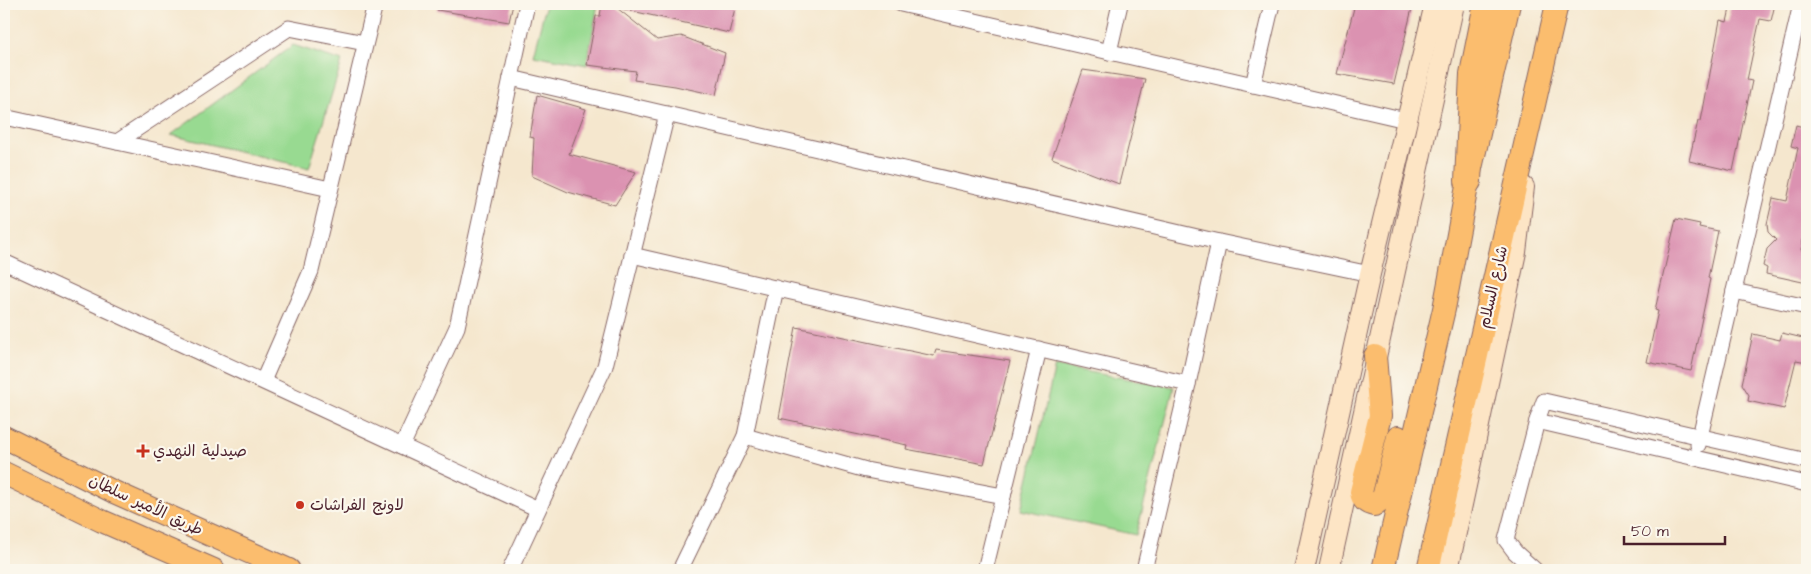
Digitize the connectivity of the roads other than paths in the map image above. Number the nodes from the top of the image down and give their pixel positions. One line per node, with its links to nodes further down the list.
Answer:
1 (375, 4): 12 (street)
2 (528, 4): 14 (street)
3 (901, 4): 13 (street)
4 (1120, 4): 13 (street)
5 (1272, 4): 15 (street)
6 (1435, 4): 19 (main road)
7 (1454, 4): 32 (main road)
8 (1487, 4): 21 (highway)
9 (1509, 4): 21 (main road)
10 (1557, 4): 16 (main road, شارع السلام)
11 (1800, 4): 28 (street)
12 (365, 42): 20 (street); 22 (street)
13 (1109, 52): 15 (street)
14 (511, 78): 17 (street); 39 (street)
15 (1253, 85): 19 (street)
16 (1534, 109): 58 (main road, شارع السلام); 59 (main road)
17 (667, 114): 23 (street); 24 (street)
18 (4, 117): 20 (street)
19 (1406, 120): 26 (main road)
20 (117, 142): 22 (street)
21 (1468, 181): 30 (main road)
22 (330, 189): 33 (street)
23 (1219, 242): 26 (street); 34 (street)
24 (632, 255): 27 (street); 46 (street)
25 (4, 262): 33 (street)
26 (1370, 274): 55 (main road)
27 (776, 288): 31 (street); 36 (street)
28 (1734, 291): 29 (street); 38 (street)
29 (1807, 307)
30 (1444, 309): 32 (main road); 48 (main road)
31 (1038, 349): 34 (street); 45 (street)
32 (1375, 356): 56 (main road)
33 (263, 382): 39 (street)
34 (1188, 384): 54 (street)
35 (1537, 422): 38 (street); 40 (street); 60 (street)
36 (746, 436): 45 (street); 52 (street)
37 (4, 437): 44 (main road, طريق الأمير سلطان)
38 (1700, 437): 40 (street); 41 (street)
39 (402, 446): 46 (street)
40 (1694, 458): 43 (street)
41 (1807, 461)
42 (4, 473): 47 (main road, طريق الأمير سلطان)
43 (1807, 484)
44 (114, 492): 47 (main road); 50 (main road, طريق الأمير سلطان)
45 (1003, 496): 53 (street)
46 (538, 509): 51 (street)
47 (102, 521): 49 (main road, طريق الأمير سلطان)
48 (1385, 560): 57 (main road)
49 (214, 570)
50 (289, 570)
51 (510, 570)
52 (681, 570)
53 (985, 570)
54 (1144, 570)
55 (1304, 570)
56 (1329, 570)
57 (1374, 570)
58 (1428, 570)
59 (1448, 570)
60 (1535, 570)

